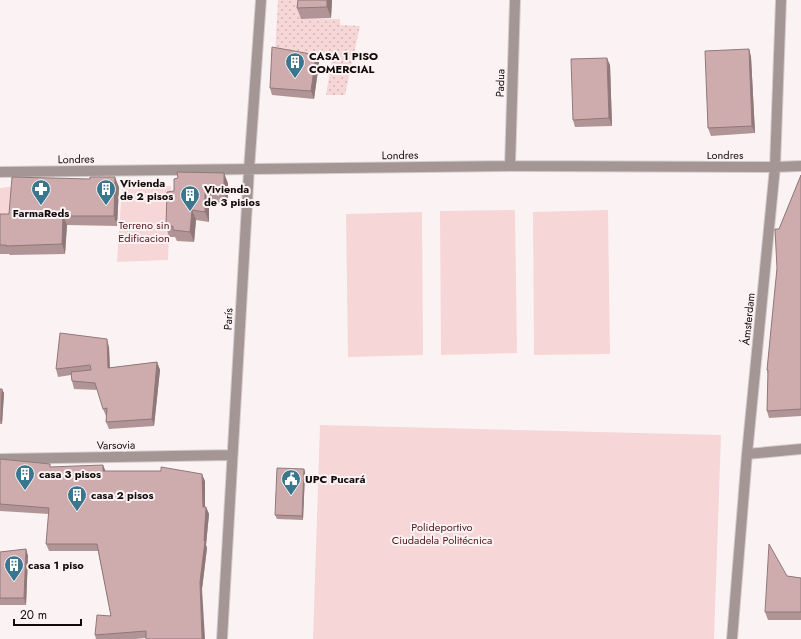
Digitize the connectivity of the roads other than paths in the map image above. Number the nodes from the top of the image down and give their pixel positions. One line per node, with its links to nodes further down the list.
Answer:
1 (261, 0): 7 (street, París)
2 (515, 0): 4 (street, Padua)
3 (781, 0): 6 (street, Ámsterdam)
4 (510, 166): 6 (street, Londres); 7 (street, Londres)
5 (801, 166): 6 (street, Londres)
6 (775, 167): 10 (street, Ámsterdam)
7 (250, 170): 8 (street, Londres); 11 (street, París)
8 (0, 172)
9 (801, 450): 10 (street)
10 (747, 454): 14 (street, Ámsterdam)
11 (232, 455): 12 (street, Varsovia); 13 (street, París)
12 (0, 459)
13 (222, 639)
14 (732, 639)

